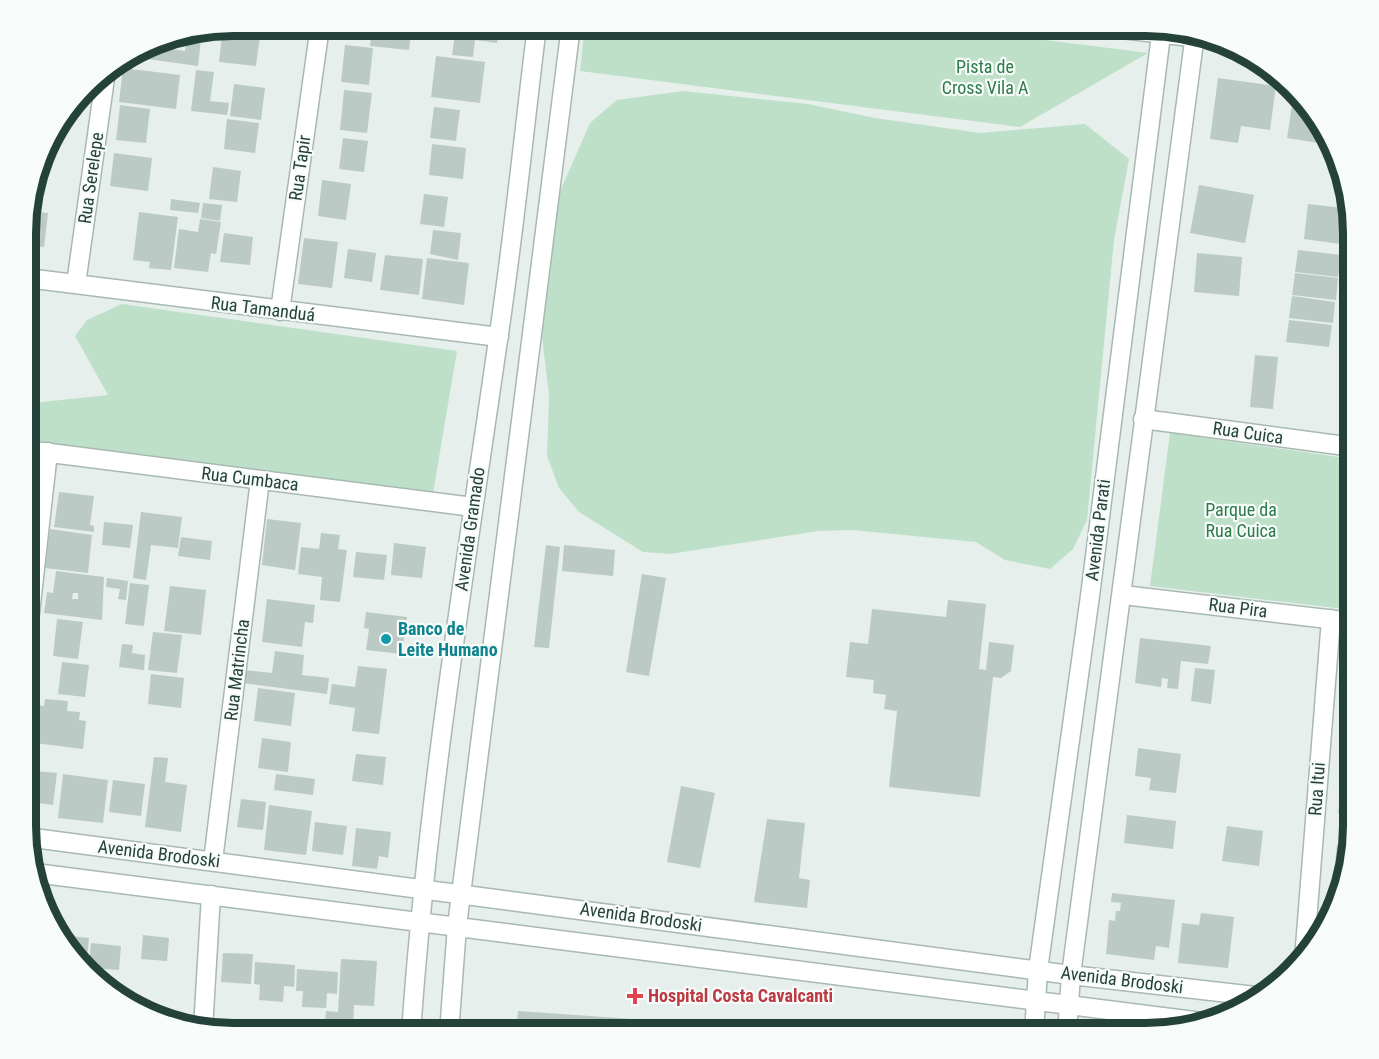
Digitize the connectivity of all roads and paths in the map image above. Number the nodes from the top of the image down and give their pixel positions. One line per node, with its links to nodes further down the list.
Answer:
1 (319, 36): 9 (street, Rua Tapir)
2 (536, 36): 10 (street, Avenida Gramado)
3 (569, 36): 25 (street, Avenida Gramado)
4 (1161, 36): 30 (street, Avenida Parati)
5 (1194, 42): 11 (street, Avenida Parati)
6 (104, 84): 8 (street, Rua Serelepe)
7 (36, 279): 8 (street, Rua Tamanduá)
8 (76, 284): 9 (street, Rua Tamanduá)
9 (280, 311): 10 (street, Rua Tamanduá)
10 (499, 337): 16 (street, Avenida Gramado)
11 (1143, 419): 12 (street, Rua Cuica); 18 (street, Avenida Parati)
12 (1343, 446)
13 (36, 451): 14 (street, Rua Cumbaca)
14 (48, 452): 15 (street, Rua Cumbaca); 17 (street)
15 (260, 480): 16 (street, Rua Cumbaca); 22 (street, Rua Matrincha)
16 (473, 507): 24 (street, Avenida Gramado)
17 (36, 560)
18 (1123, 595): 19 (street, Rua Pira); 31 (street, Avenida Parati)
19 (1331, 619): 20 (street, Rua Pira); 29 (street, Rua Itui)
20 (1343, 621)
21 (36, 838): 22 (street, Avenida Brodoski)
22 (213, 861): 24 (street, Avenida Brodoski)
23 (42, 874): 26 (street, Avenida Brodoski)
24 (423, 889): 25 (street, Avenida Brodoski); 27 (street, Avenida Gramado)
25 (461, 893): 28 (street, Avenida Gramado); 30 (street, Avenida Brodoski)
26 (211, 895): 27 (street, Avenida Brodoski); 36 (street)
27 (419, 921): 28 (street, Avenida Brodoski); 37 (street, Avenida Gramado)
28 (457, 926): 33 (street, Avenida Brodoski); 38 (street, Avenida Gramado)
29 (1306, 941)
30 (1038, 970): 31 (street, Avenida Brodoski); 33 (street, Avenida Parati)
31 (1071, 975): 32 (street, Avenida Brodoski); 34 (street, Avenida Parati)
32 (1247, 995)
33 (1036, 1000): 34 (street, Avenida Brodoski); 39 (street, Avenida Parati)
34 (1069, 1005): 35 (street, Avenida Brodoski); 40 (street, Avenida Parati)
35 (1182, 1019)
36 (204, 1020)
37 (412, 1023)
38 (450, 1023)
39 (1035, 1023)
40 (1068, 1023)

